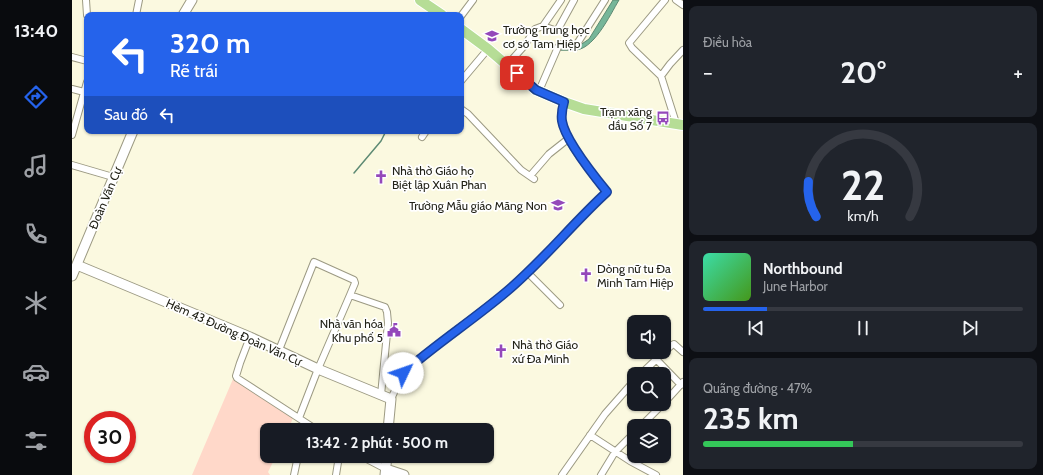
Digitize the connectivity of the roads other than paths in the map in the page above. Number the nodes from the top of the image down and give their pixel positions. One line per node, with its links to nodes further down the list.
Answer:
1 (86, 0): 11 (street)
2 (139, 0): 12 (street)
3 (192, 0): 13 (street)
4 (473, 0): 14 (street)
5 (561, 0): 15 (street)
6 (574, 0): 15 (street)
7 (605, 0): 25 (street)
8 (665, 0): 22 (street)
9 (676, 0): 10 (street)
10 (683, 5)
11 (87, 12)
12 (137, 12)
13 (186, 12)
14 (464, 12)
15 (543, 26): 21 (street)
16 (464, 31): 17 (main road)
17 (488, 49): 21 (main road); 23 (street)
18 (683, 50): 22 (street)
19 (72, 57): 20 (street)
20 (84, 60)
21 (507, 65): 25 (main road)
22 (661, 76): 30 (street)
23 (464, 77)
24 (72, 89): 26 (street)
25 (539, 91): 27 (main road)
26 (84, 92): 28 (street)
27 (564, 102): 30 (main road); 35 (street)
28 (75, 111): 33 (street)
29 (464, 111): 35 (street)
30 (680, 124)
31 (132, 134): 37 (street, Đoàn Văn Cự)
32 (424, 134): 34 (street)
33 (72, 135)
34 (422, 137)
35 (568, 139): 39 (street)
36 (72, 165): 37 (street)
37 (113, 177): 38 (street, Đoàn Văn Cự)
38 (74, 265): 40 (street, Đoàn Văn Cự); 43 (street, Hẻm 43 Đường Đoàn Văn Cự)
39 (528, 272): 42 (street); 54 (street)
40 (72, 276)
41 (350, 295): 45 (street); 49 (street); 52 (street)
42 (560, 305)
43 (250, 338): 45 (street, Hẻm 43 Đường Đoàn Văn Cự); 56 (street)
44 (671, 346): 46 (street)
45 (279, 350): 49 (street, Hẻm 43 Đường Đoàn Văn Cự)
46 (683, 352)
47 (656, 359): 48 (street); 50 (street)
48 (648, 367)
49 (318, 369): 52 (street, Hẻm 43 Đường Đoàn Văn Cự); 56 (street)
50 (682, 383): 53 (street)
51 (627, 389): 60 (street)
52 (381, 394): 54 (street, Hẻm 43 Đường Đoàn Văn Cự)
53 (671, 395)
54 (391, 399): 59 (street)
55 (656, 411): 57 (street)
56 (299, 418): 58 (street)
57 (648, 419)
58 (306, 423)
59 (389, 423)
60 (590, 435): 62 (street); 70 (street)
61 (627, 440): 62 (street)
62 (615, 452): 71 (street); 72 (street)
63 (297, 463): 67 (street)
64 (338, 463): 68 (street)
65 (371, 463): 66 (street)
66 (385, 472): 69 (street)
67 (294, 475)
68 (336, 475)
69 (404, 475)
70 (562, 475)
71 (601, 475)
72 (656, 475)

